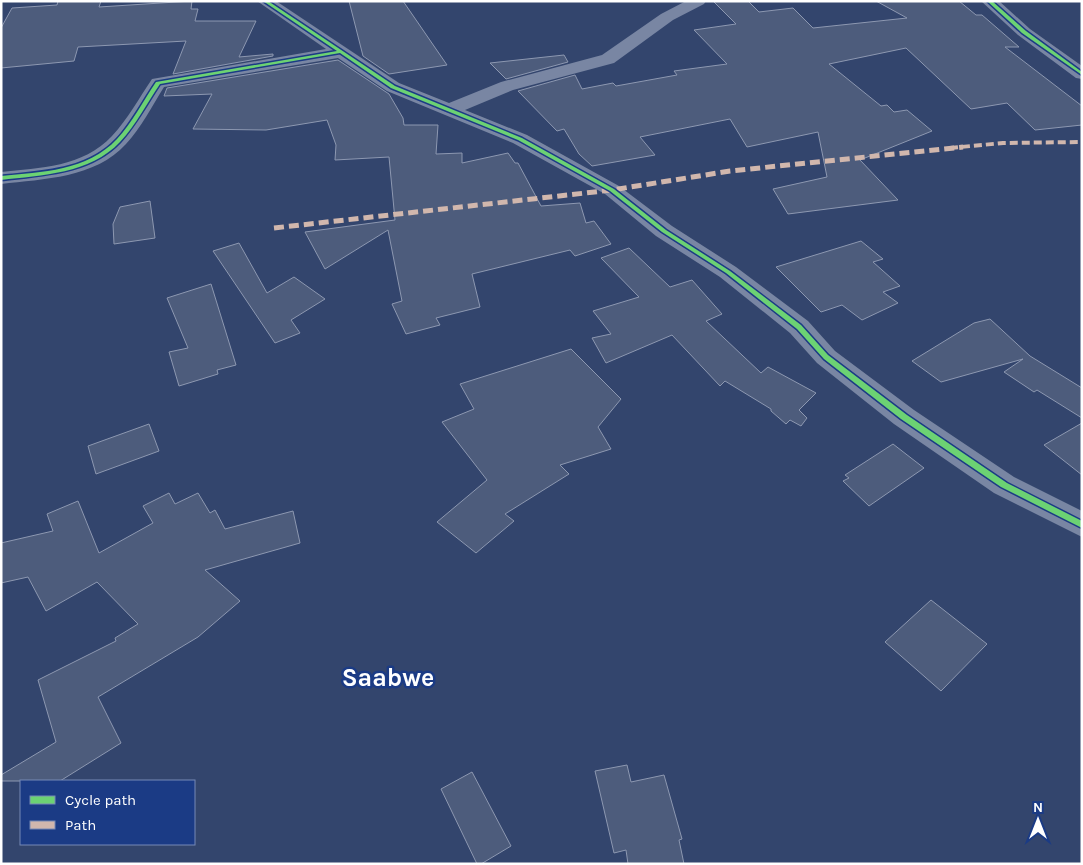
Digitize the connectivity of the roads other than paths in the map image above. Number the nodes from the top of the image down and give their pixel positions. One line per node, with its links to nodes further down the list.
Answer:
1 (265, 1): 4 (street)
2 (698, 1): 6 (street)
3 (989, 1): 5 (street)
4 (340, 52): 6 (street); 7 (street)
5 (1082, 74)
6 (448, 110): 8 (street)
7 (1, 178)
8 (1082, 525)

